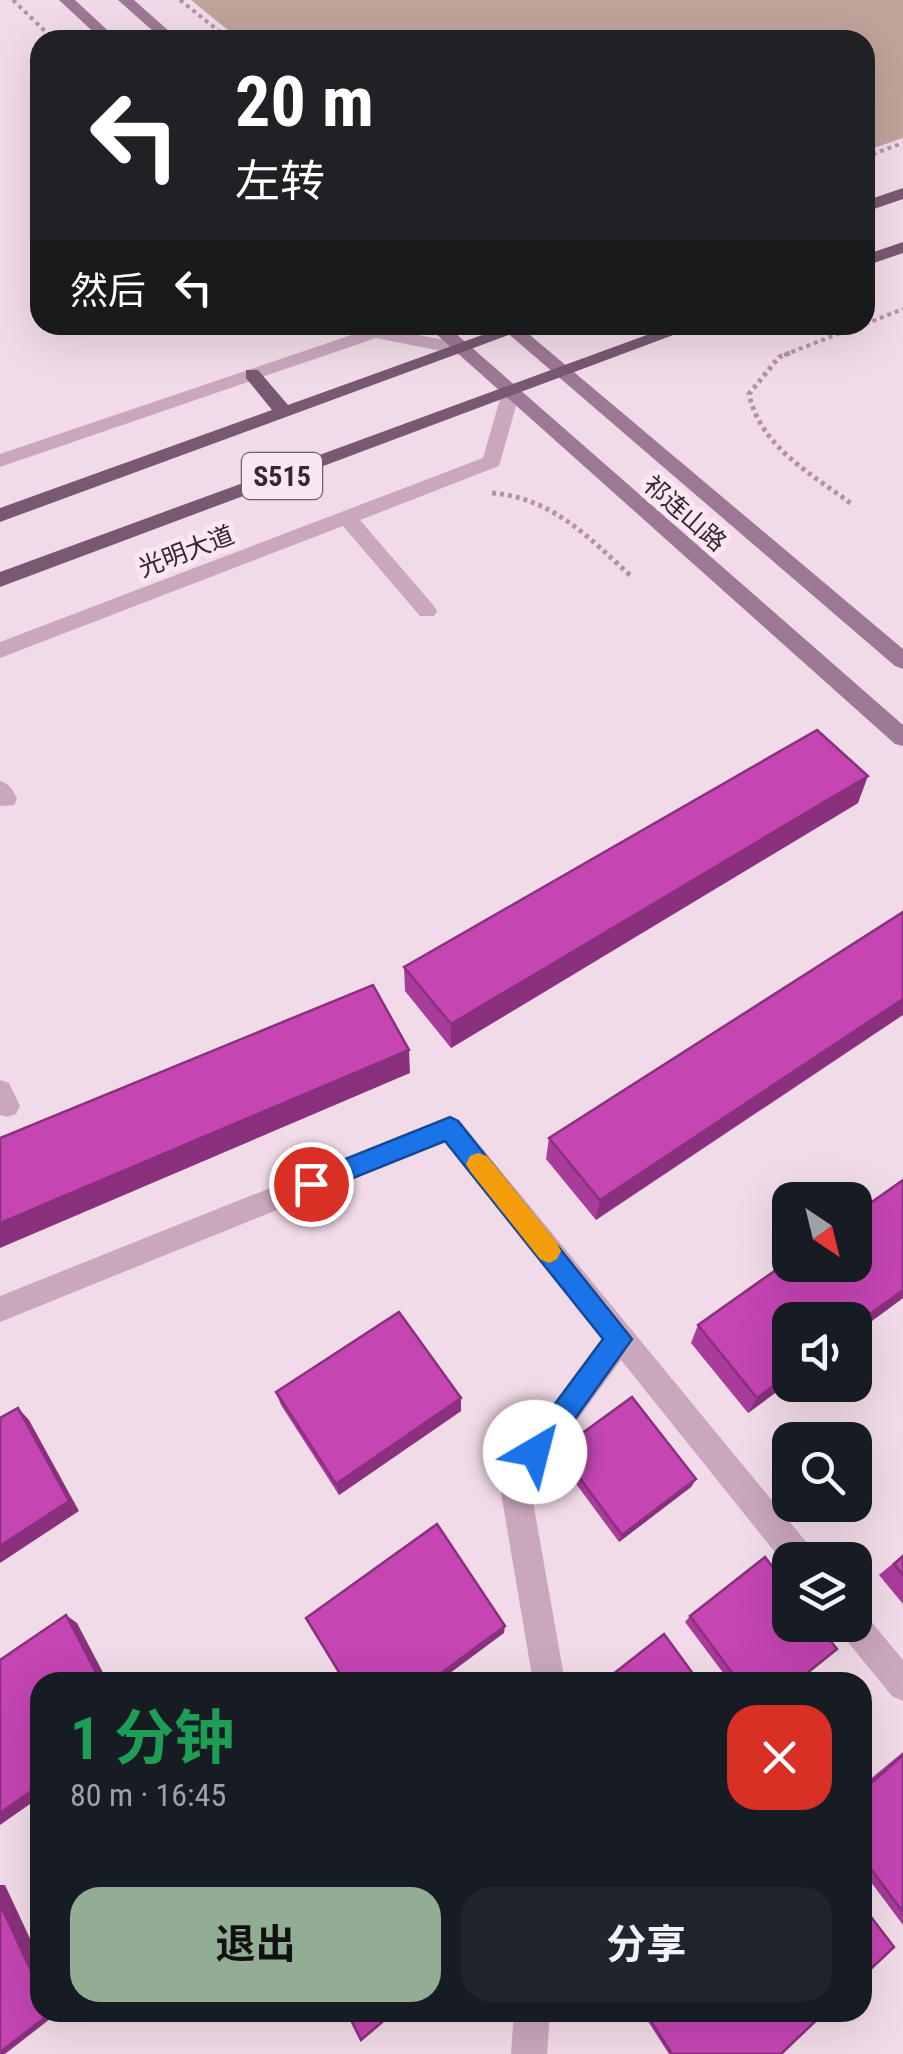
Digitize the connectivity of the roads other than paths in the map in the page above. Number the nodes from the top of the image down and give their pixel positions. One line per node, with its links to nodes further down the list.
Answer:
1 (66, 0): 3 (main road)
2 (125, 0): 4 (main road)
3 (100, 30)
4 (160, 30)
5 (903, 193): 6 (main road)
6 (875, 203)
7 (903, 247): 8 (main road)
8 (875, 257)
9 (365, 335): 17 (street, S515)
10 (390, 335): 15 (street, S515)
11 (446, 335): 15 (main road, 祁连山路)
12 (495, 335): 15 (main road, S515)
13 (524, 335): 16 (main road, 祁连山路)
14 (665, 335): 16 (main road, 光明大道 / S515)
15 (461, 348): 18 (main road, 祁连山路); 19 (main road, S515)
16 (564, 373): 18 (main road, 光明大道 / S515); 26 (main road, 祁连山路)
17 (252, 374): 19 (main road); 20 (street, S515)
18 (510, 392): 22 (street, 光明大道 / S515); 23 (main road, 光明大道 / S515); 27 (main road, 祁连山路)
19 (284, 413): 21 (main road, S515)
20 (0, 461)
21 (0, 515)
22 (346, 517): 24 (street); 25 (street, 光明大道 / S515)
23 (0, 580)
24 (427, 612)
25 (0, 650)
26 (903, 662)
27 (903, 738)
28 (0, 1310): 29 (street)
29 (619, 1339): 30 (street); 32 (street)
30 (785, 1542)
31 (868, 1642): 33 (street)
32 (547, 1672)
33 (903, 1685)
34 (531, 2022): 35 (street)
35 (529, 2054)

